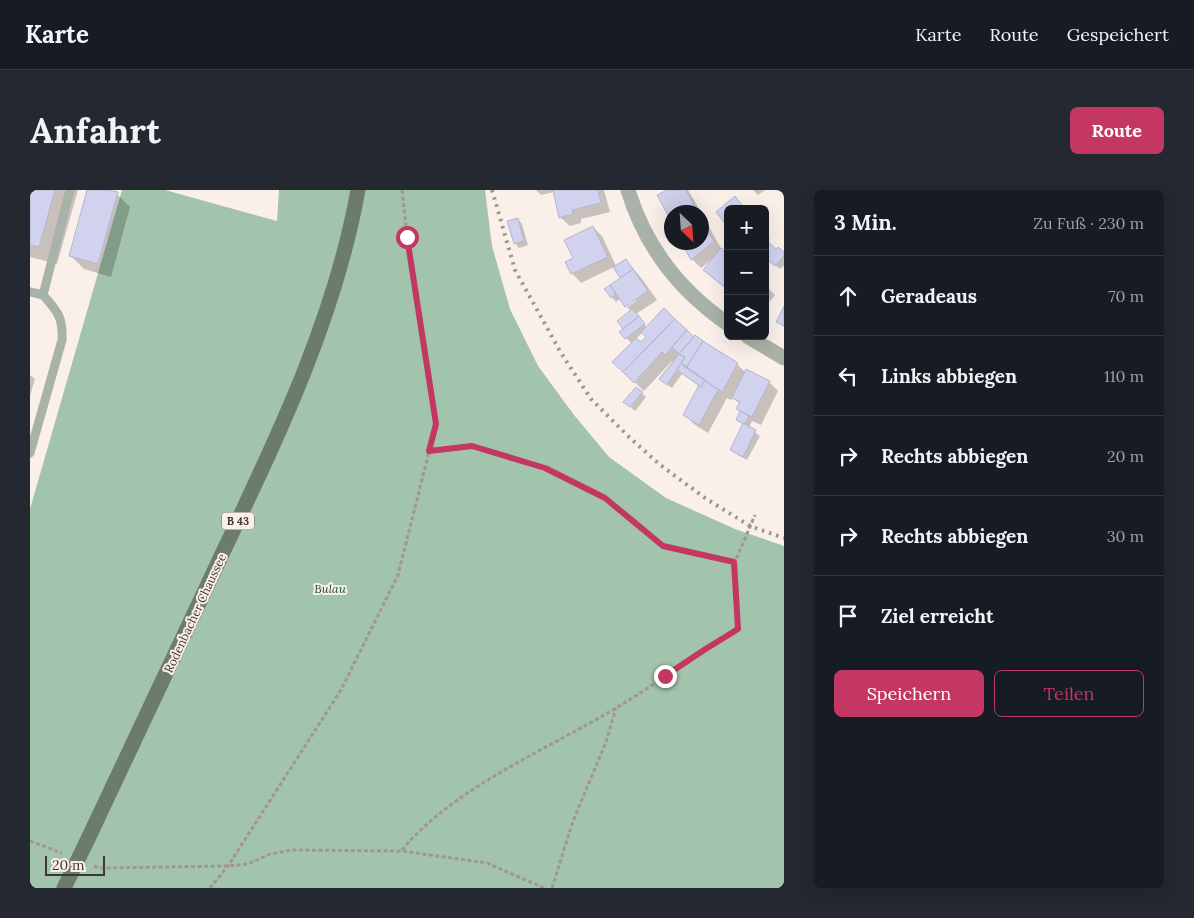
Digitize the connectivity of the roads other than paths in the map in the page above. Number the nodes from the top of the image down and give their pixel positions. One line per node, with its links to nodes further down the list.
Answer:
1 (70, 190): 5 (lane)
2 (358, 190): 10 (main road, Rodenbacher Chaussee / B 43, bridge)
3 (628, 190): 6 (street)
4 (30, 292): 5 (lane)
5 (42, 295): 9 (lane)
6 (724, 321)
7 (754, 340): 8 (street)
8 (784, 358)
9 (30, 454)
10 (64, 888)

